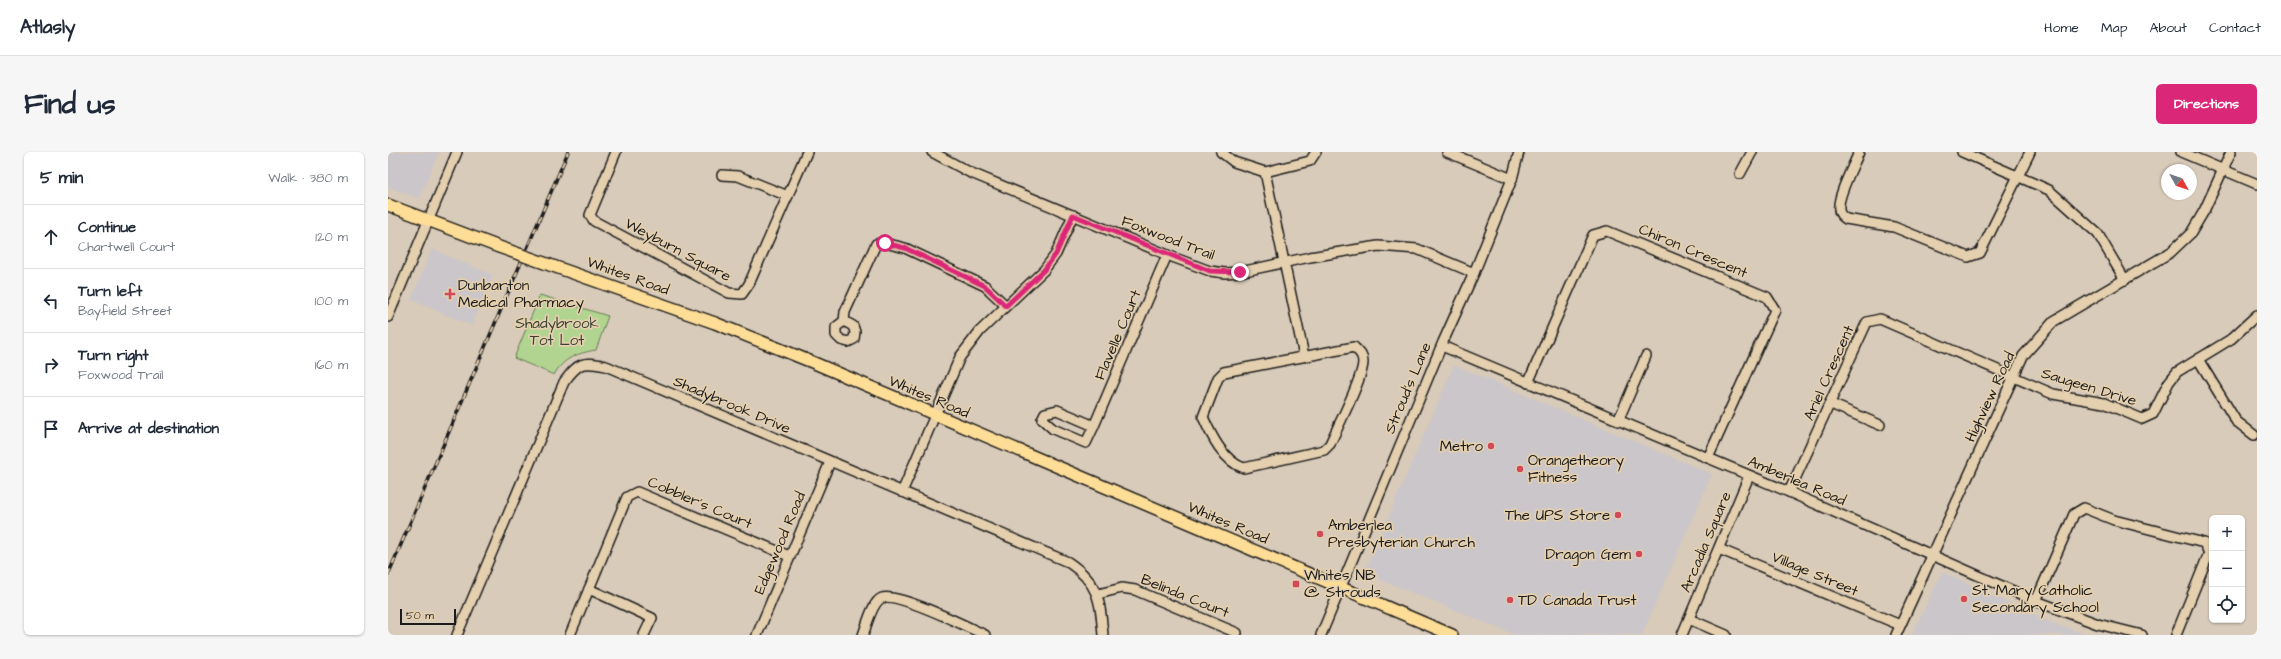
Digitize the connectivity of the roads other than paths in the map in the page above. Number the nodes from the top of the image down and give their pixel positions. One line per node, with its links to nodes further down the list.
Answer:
1 (457, 152): 25 (street)
2 (616, 152): 22 (street, Weyburn Square)
3 (807, 152): 22 (street, Weyburn Square)
4 (932, 152): 24 (street, Foxwood Trail)
5 (1221, 152): 16 (street)
6 (1316, 152): 16 (street)
7 (1447, 152): 20 (street)
8 (1519, 152): 20 (street, Stroud's Lane)
9 (1752, 152): 17 (street)
10 (1859, 152): 19 (street)
11 (1962, 152): 19 (street)
12 (2030, 152): 19 (street)
13 (2181, 152): 15 (street)
14 (2231, 152): 15 (street, Highview Road)
15 (2224, 170): 21 (street); 29 (street, Highview Road)
16 (1265, 172): 27 (street)
17 (1740, 174)
18 (722, 175): 22 (street)
19 (2020, 176): 29 (street)
20 (1512, 179): 28 (street, Stroud's Lane)
21 (2257, 184)
22 (788, 196)
23 (388, 205): 25 (main road, Whites Road)
24 (1073, 215): 26 (street, Foxwood Trail); 30 (street)
25 (429, 221): 32 (street); 41 (main road, Whites Road, bridge)
26 (1167, 255): 27 (street, Foxwood Trail); 44 (street, Flavelle Court)
27 (1286, 264): 28 (street, Foxwood Trail); 35 (street)
28 (1474, 273): 34 (street, Stroud's Lane)
29 (2125, 280): 38 (street, Highview Road)
30 (1006, 306): 33 (street); 41 (street)
31 (2257, 315): 37 (street, Saugeen Drive)
32 (388, 317)
33 (844, 321)
34 (1442, 346): 39 (street, Amberlea Road); 54 (street, Stroud's Lane)
35 (1304, 356): 35 (street)
36 (1646, 356): 42 (street)
37 (2198, 359): 38 (street, Saugeen Drive); 45 (street)
38 (2014, 376): 40 (street, Ariel Crescent); 52 (street, Highview Road)
39 (1528, 383): 42 (street, Amberlea Road); 46 (street, Chiron Crescent)
40 (1831, 404): 43 (street); 50 (street, Ariel Crescent)
41 (934, 416): 49 (street); 54 (main road, Whites Road)
42 (1618, 421): 46 (street, Amberlea Road)
43 (1880, 425)
44 (1094, 426): 44 (street, Flavelle Court)
45 (2254, 435)
46 (1708, 458): 48 (street, Amberlea Road)
47 (830, 462): 49 (street, Shadybrook Drive); 53 (street, Edgewood Road); 62 (street, Shadybrook Drive)
48 (1749, 476): 50 (street, Amberlea Road); 51 (street, Arcadia Square)
49 (902, 492): 56 (street, Shadybrook Drive)
50 (1789, 492): 52 (street, Amberlea Road)
51 (1719, 549): 58 (street, Arcadia Square); 59 (street, Village Street)
52 (1933, 555): 57 (street, Amberlea Road); 59 (street, Highview Road)
53 (789, 556): 55 (street, Cobbler's Court); 64 (street, Edgewood Road)
54 (1341, 588): 68 (street, Stroud's Lane); 69 (main road, Whites Road)
55 (589, 589): 61 (street); 63 (street, Cobbler's Court)
56 (1098, 594): 60 (street, Belinda Court); 67 (street, Shadybrook Drive)
57 (2036, 601): 73 (street, Amberlea Road); 74 (street)
58 (1689, 619): 70 (street, Arcadia Square); 71 (street)
59 (1900, 625): 72 (street, Highview Road)
60 (1238, 633)
61 (644, 634)
62 (457, 635)
63 (570, 635)
64 (757, 635)
65 (863, 635): 66 (street)
66 (985, 635)
67 (1103, 635)
68 (1321, 635)
69 (1452, 635)
70 (1682, 635)
71 (1726, 635)
72 (1896, 635)
73 (2142, 635)
74 (2176, 635)

